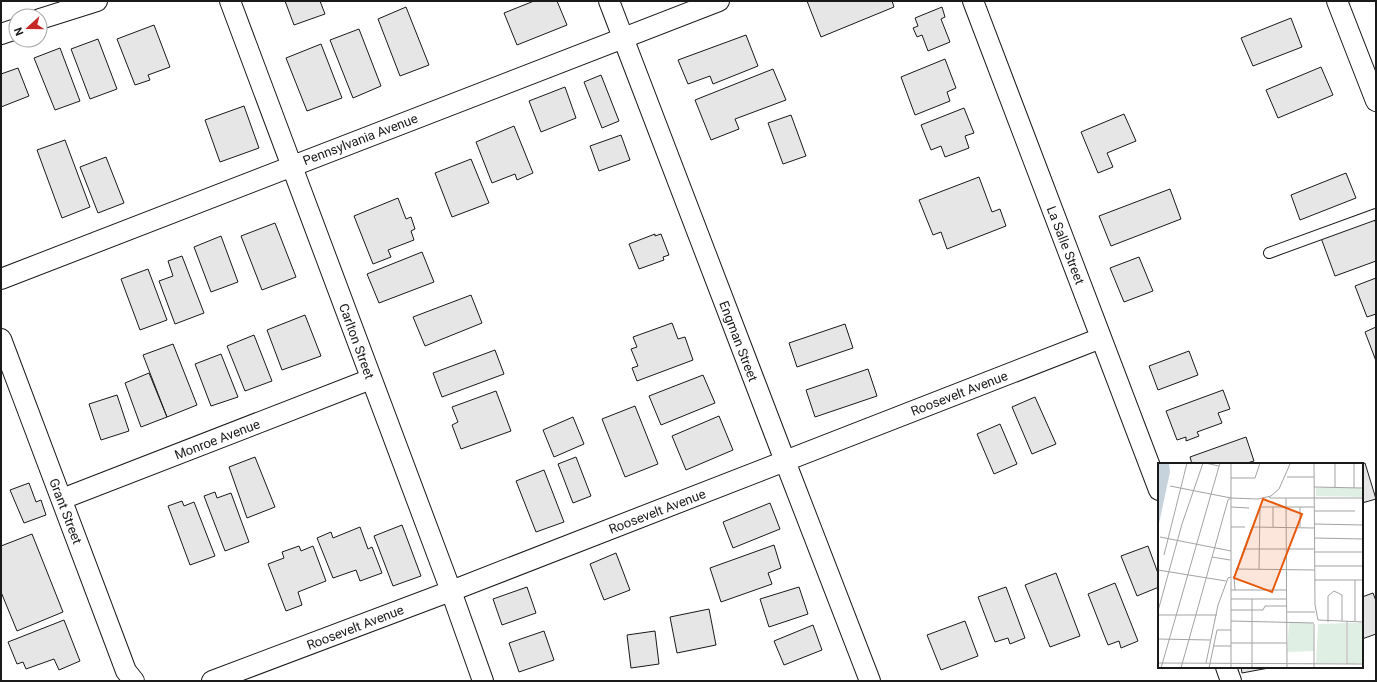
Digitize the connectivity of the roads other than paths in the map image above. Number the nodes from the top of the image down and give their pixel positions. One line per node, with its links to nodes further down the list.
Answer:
1 (98, 1): 7 (street)
2 (230, 1): 10 (street, Carlton Street)
3 (609, 1): 8 (street, Engman Street)
4 (719, 1): 8 (street, Pennsylvania Avenue)
5 (973, 1): 14 (street, La Salle Street)
6 (1337, 1): 9 (street)
7 (48, 17)
8 (623, 39): 10 (street, Pennsylvania Avenue); 17 (street, Engman Street)
9 (1376, 101)
10 (292, 165): 13 (street, Pennsylvania Avenue); 16 (street, Carlton Street)
11 (1376, 214): 12 (lane)
12 (1269, 253)
13 (1, 279)
14 (1101, 338): 17 (street, Roosevelt Avenue); 18 (street, La Salle Street)
15 (1, 340): 19 (street, Grant Street)
16 (371, 379): 19 (street, Monroe Avenue); 20 (street, Carlton Street)
17 (784, 461): 20 (street, Roosevelt Avenue); 25 (street, Engman Street)
18 (1158, 487)
19 (62, 499): 22 (street, Grant Street)
20 (451, 591): 23 (street, Roosevelt Avenue); 24 (street, Carlton Street)
21 (1226, 668): 26 (street)
22 (134, 681)
23 (212, 681)
24 (483, 681)
25 (870, 681)
26 (1231, 681)

